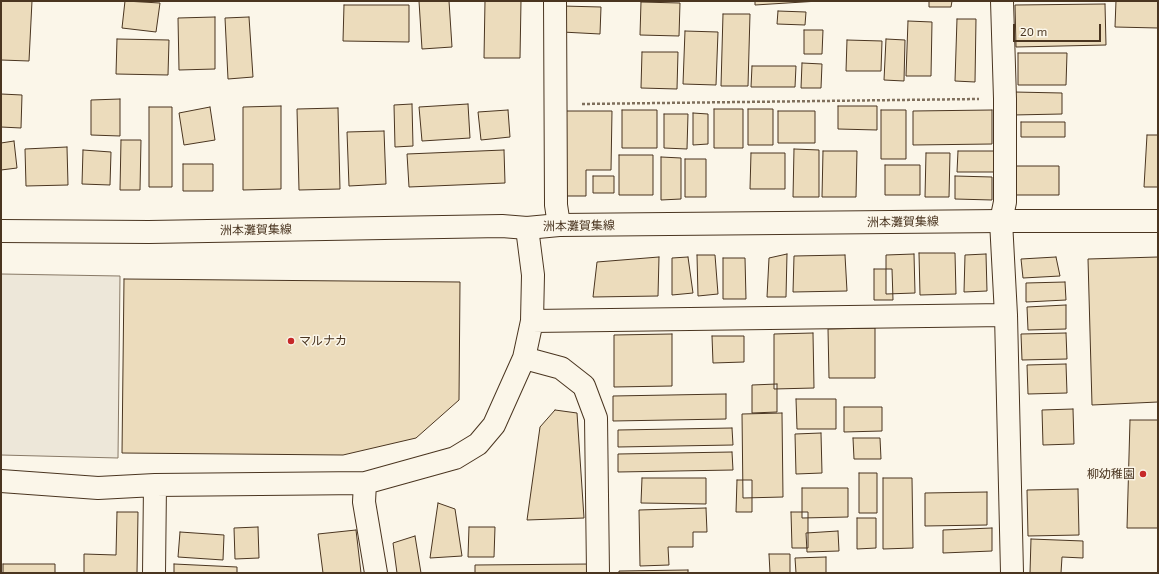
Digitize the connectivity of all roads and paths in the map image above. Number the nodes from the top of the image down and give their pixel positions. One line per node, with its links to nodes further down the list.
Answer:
1 (555, 1): 4 (street)
2 (1002, 1): 3 (street)
3 (1005, 99): 4 (path); 5 (street)
4 (555, 104): 7 (street)
5 (1001, 221): 6 (street, 洲本灘賀集線); 7 (street, 洲本灘賀集線); 10 (street)
6 (1158, 221)
7 (559, 225): 8 (street, 洲本灘賀集線)
8 (527, 228): 9 (street, 洲本灘賀集線); 11 (street)
9 (1, 231)
10 (1006, 315): 11 (street); 19 (street)
11 (532, 321): 12 (street)
12 (524, 358): 14 (street); 18 (street)
13 (1, 481): 15 (street)
14 (365, 483): 15 (street); 17 (street)
15 (155, 485): 16 (street)
16 (154, 573)
17 (376, 573)
18 (598, 573)
19 (1012, 573)

